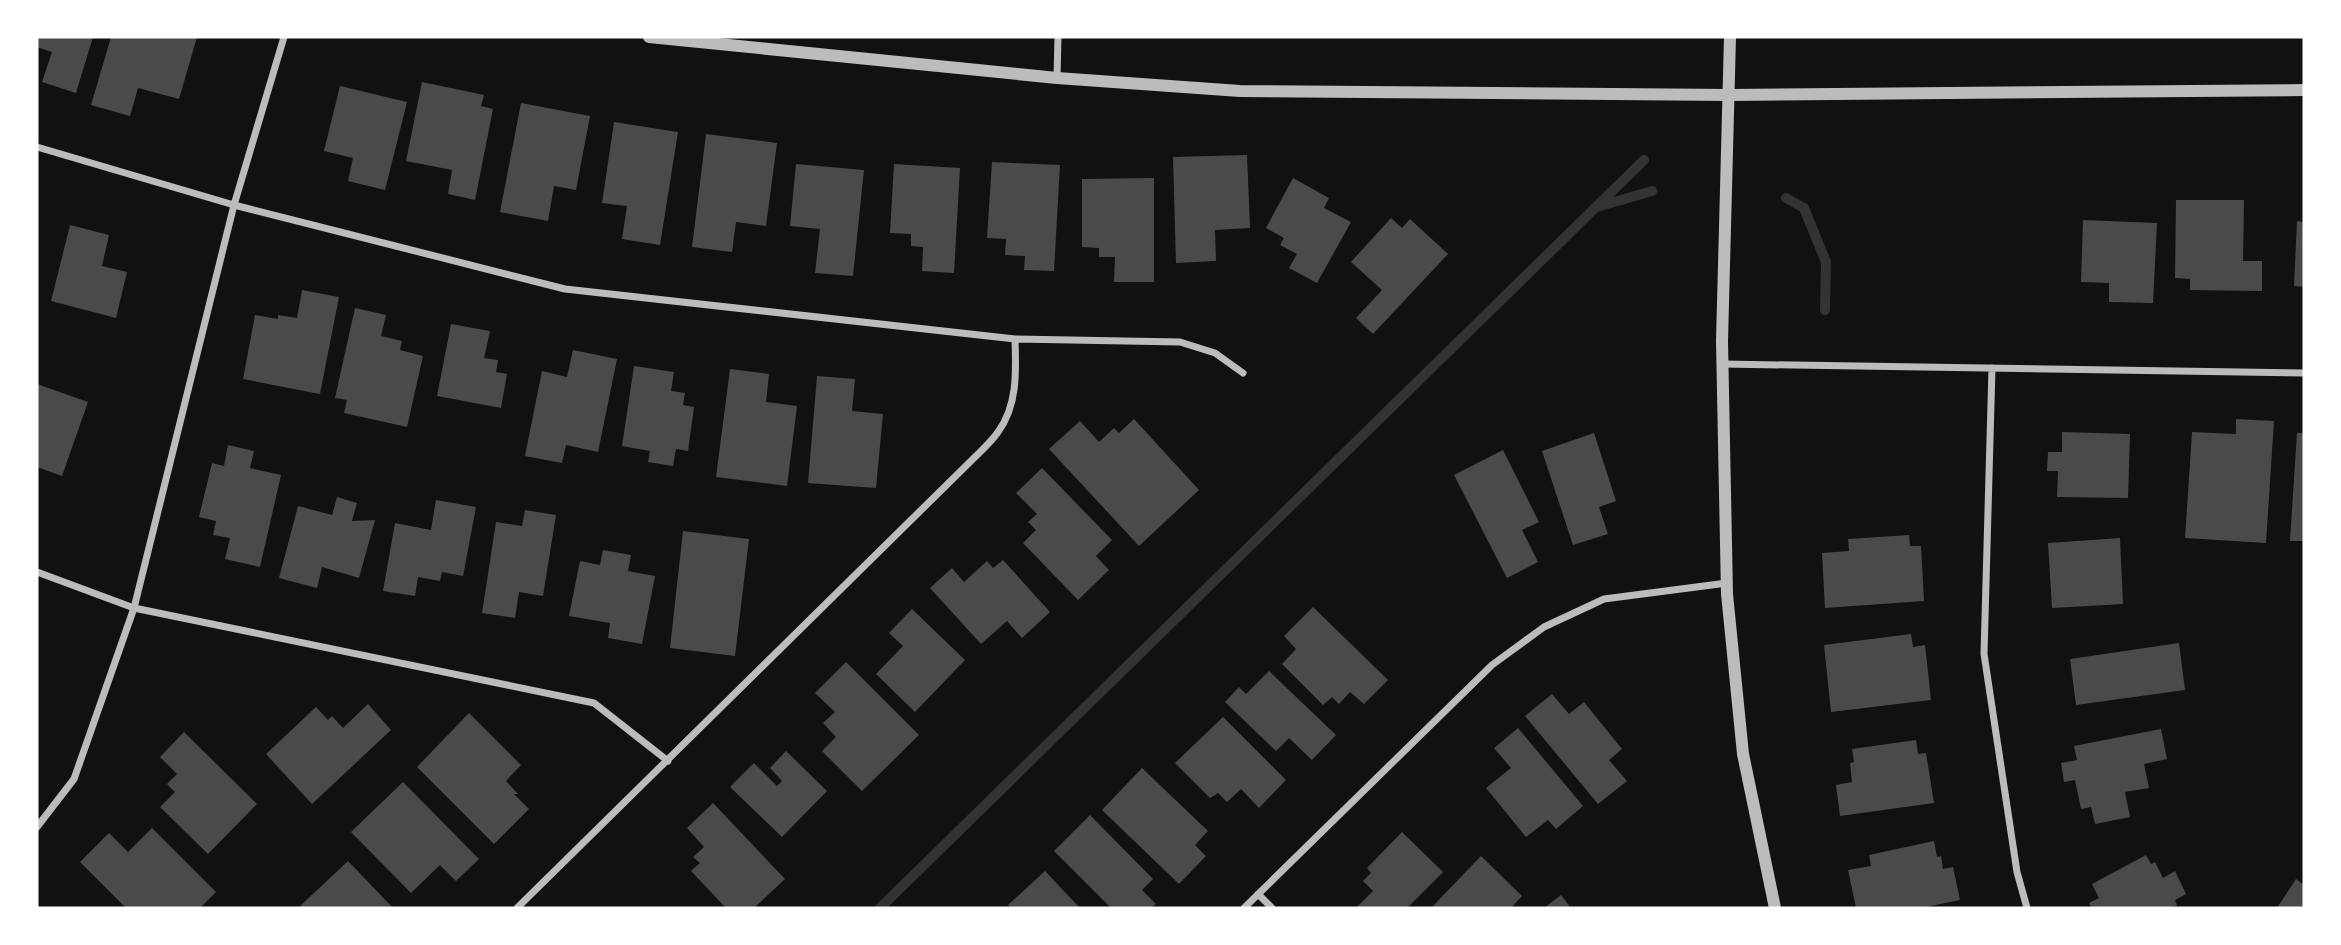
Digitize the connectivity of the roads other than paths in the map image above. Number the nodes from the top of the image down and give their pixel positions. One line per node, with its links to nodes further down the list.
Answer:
1 (284, 37): 9 (street)
2 (649, 37): 5 (street)
3 (1058, 37): 5 (street)
4 (1730, 37): 7 (street)
5 (1057, 78): 7 (street)
6 (2304, 90): 7 (street)
7 (1729, 95): 11 (street)
8 (37, 147): 9 (street)
9 (234, 205): 10 (street); 17 (street)
10 (1015, 339): 13 (street); 18 (street)
11 (1723, 364): 12 (street); 16 (street)
12 (1992, 368): 14 (street); 25 (street)
13 (1243, 373)
14 (2304, 373)
15 (37, 572): 17 (street)
16 (1727, 583): 20 (street); 24 (street)
17 (134, 608): 18 (street); 19 (street)
18 (668, 761): 21 (street)
19 (37, 827)
20 (1258, 894): 22 (street); 23 (street)
21 (517, 908)
22 (1244, 908)
23 (1272, 908)
24 (1775, 908)
25 (2027, 908)

